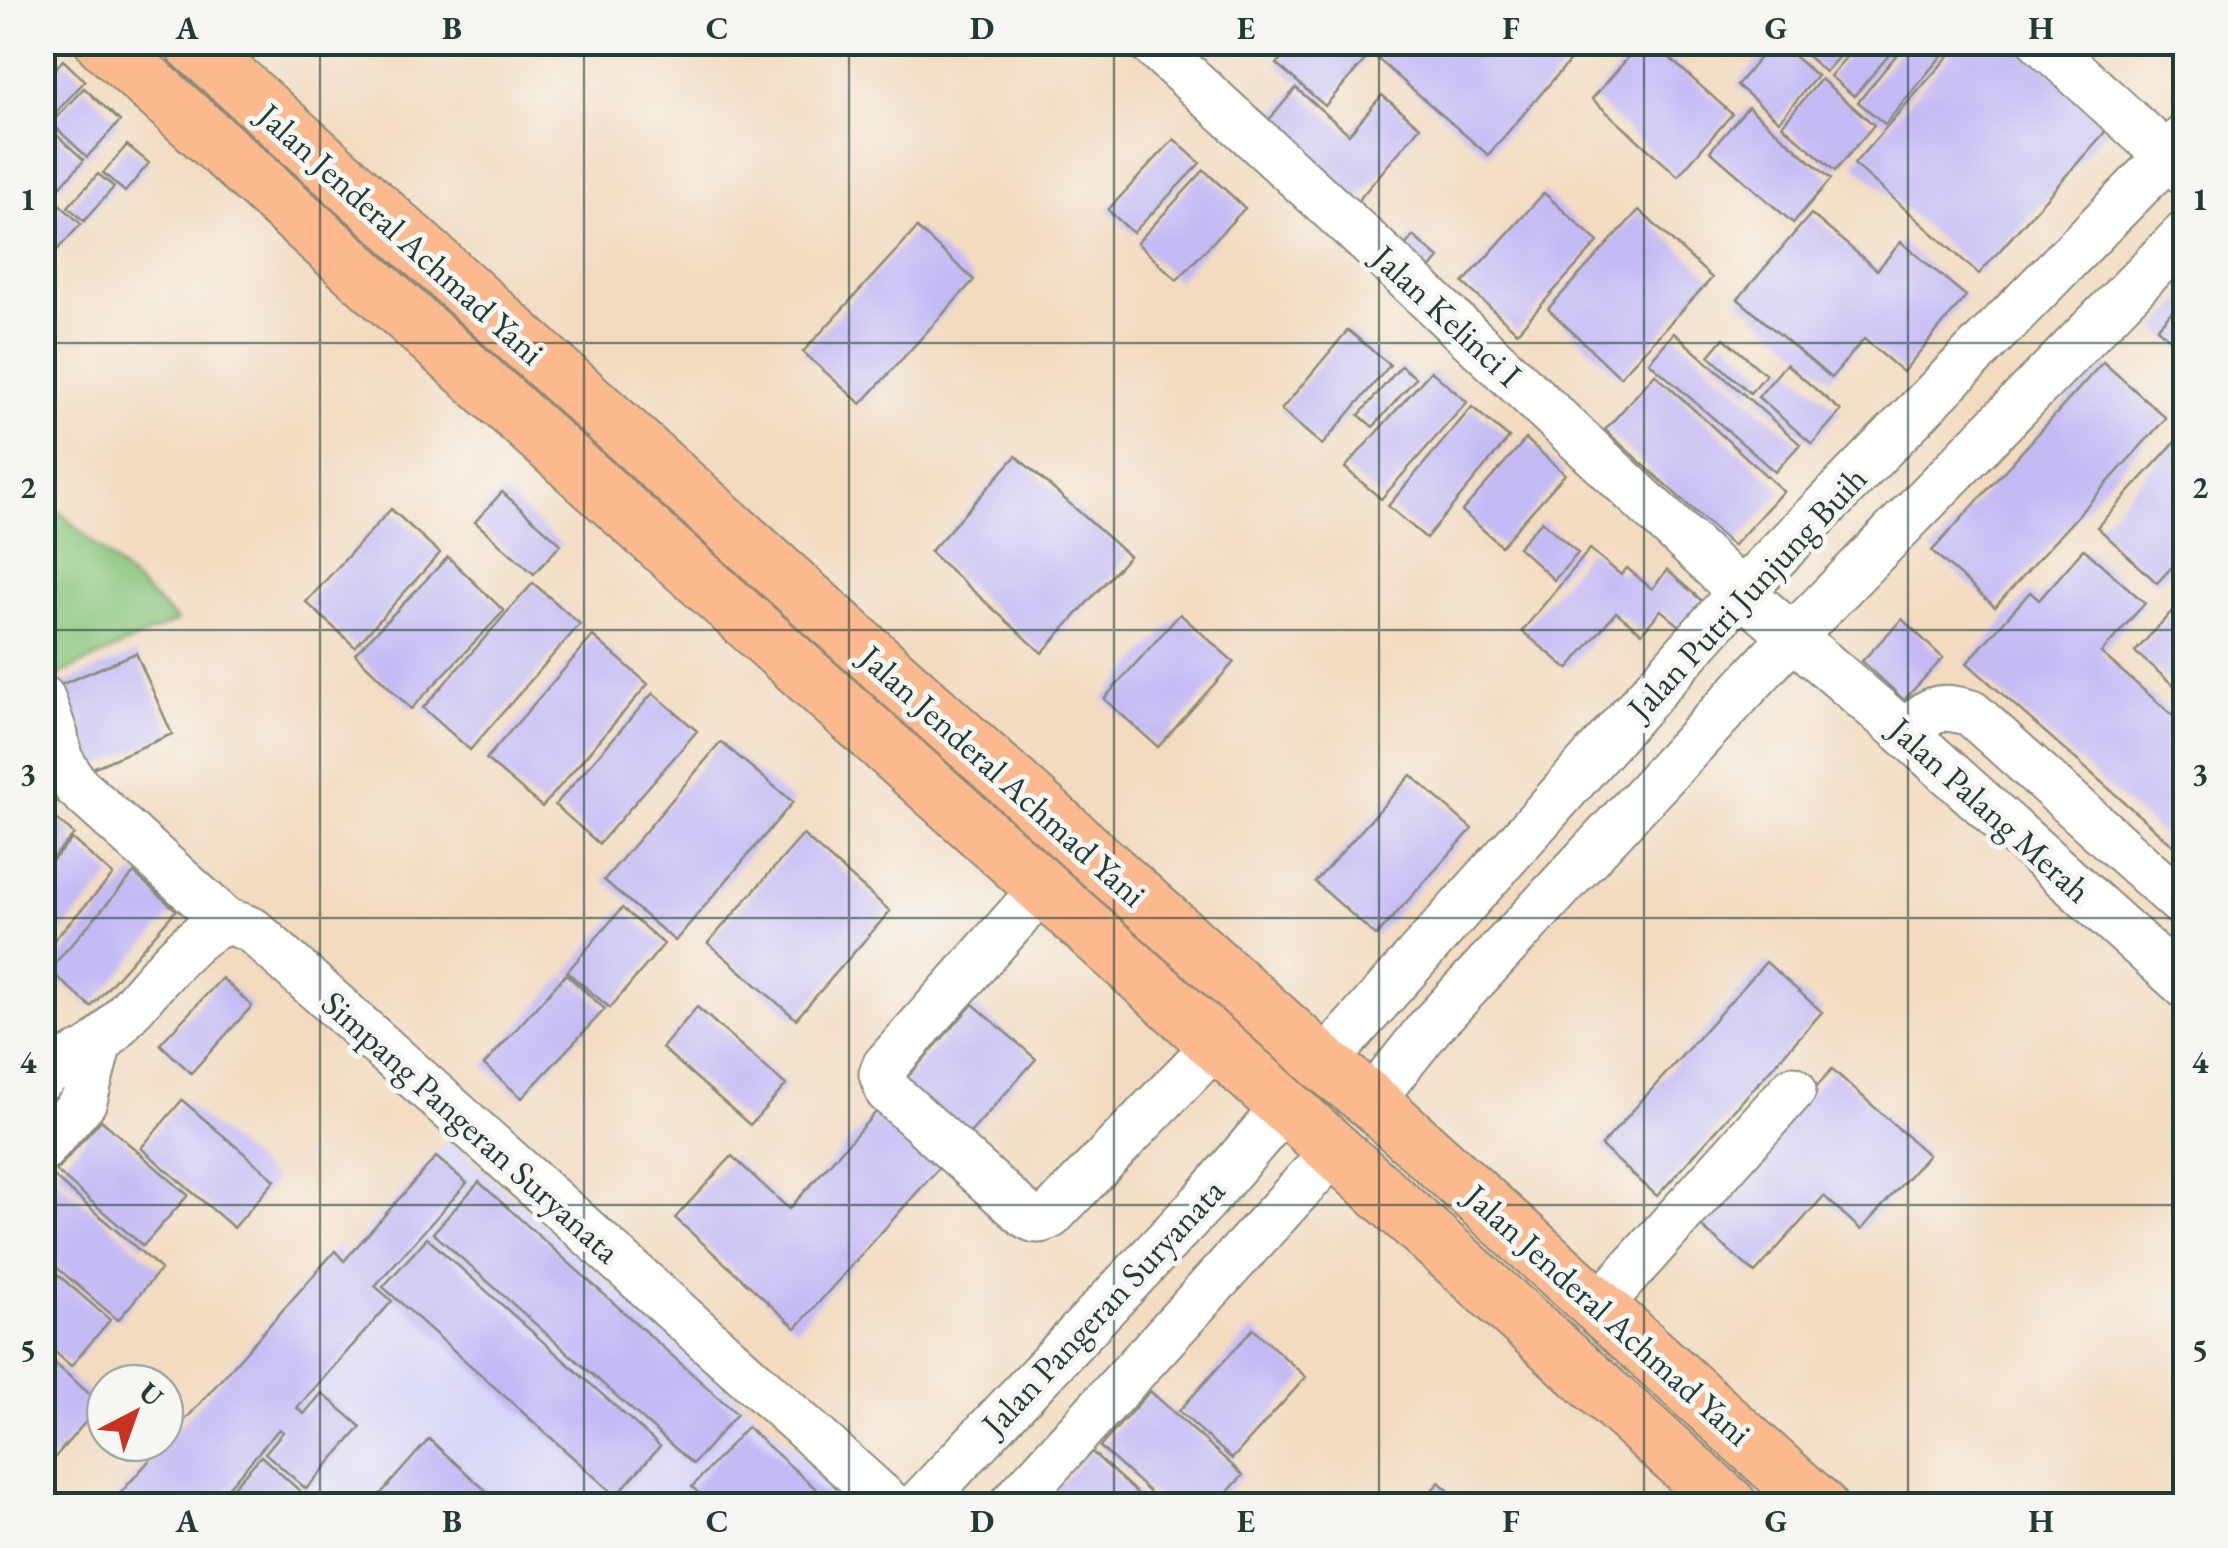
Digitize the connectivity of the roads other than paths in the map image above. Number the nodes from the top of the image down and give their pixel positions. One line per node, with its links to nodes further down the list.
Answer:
1 (102, 42): 6 (highway, Jalan Jenderal Achmad Yani)
2 (190, 42): 5 (highway, Jalan Jenderal Achmad Yani)
3 (1150, 42): 11 (street, Jalan Kelinci I)
4 (2042, 42): 7 (street)
5 (264, 110): 6 (highway); 9 (highway, Jalan Jenderal Achmad Yani)
6 (226, 155): 10 (highway, Jalan Jenderal Achmad Yani)
7 (2179, 156): 11 (street, Jalan Putri Junjung Buih)
8 (2186, 233): 12 (street, Jalan Putri Junjung Buih)
9 (593, 407): 10 (highway); 21 (highway, Jalan Jenderal Achmad Yani)
10 (554, 449): 15 (highway, Jalan Jenderal Achmad Yani)
11 (1741, 592): 12 (street, Jalan Kelinci I); 21 (street, Jalan Putri Junjung Buih)
12 (1792, 638): 14 (street, Jalan Palang Merah); 24 (street, Jalan Putri Junjung Buih)
13 (42, 698): 17 (street, Simpang Pangeran Suryanata)
14 (1906, 734): 16 (street); 18 (street, Jalan Palang Merah)
15 (1042, 889): 19 (highway, Jalan Jenderal Achmad Yani); 19 (street)
16 (2186, 906)
17 (228, 923): 20 (street); 29 (street, Simpang Pangeran Suryanata)
18 (2186, 986)
19 (1216, 1044): 25 (highway, Jalan Jenderal Achmad Yani)
20 (98, 1046): 22 (street); 26 (street)
21 (1324, 1063): 24 (highway, Jalan Jenderal Achmad Yani)
22 (42, 1078)
23 (1793, 1089): 28 (street)
24 (1371, 1100): 28 (highway, Jalan Jenderal Achmad Yani)
25 (1286, 1105): 27 (highway, Jalan Jenderal Achmad Yani); 30 (street, Jalan Pangeran Suryanata)
26 (42, 1148)
27 (1335, 1150): 31 (street, Jalan Pangeran Suryanata); 32 (highway, Jalan Jenderal Achmad Yani)
28 (1598, 1308): 33 (highway, Jalan Jenderal Achmad Yani)
29 (892, 1506)
30 (917, 1506)
31 (1011, 1506)
32 (1730, 1506)
33 (1819, 1506)

